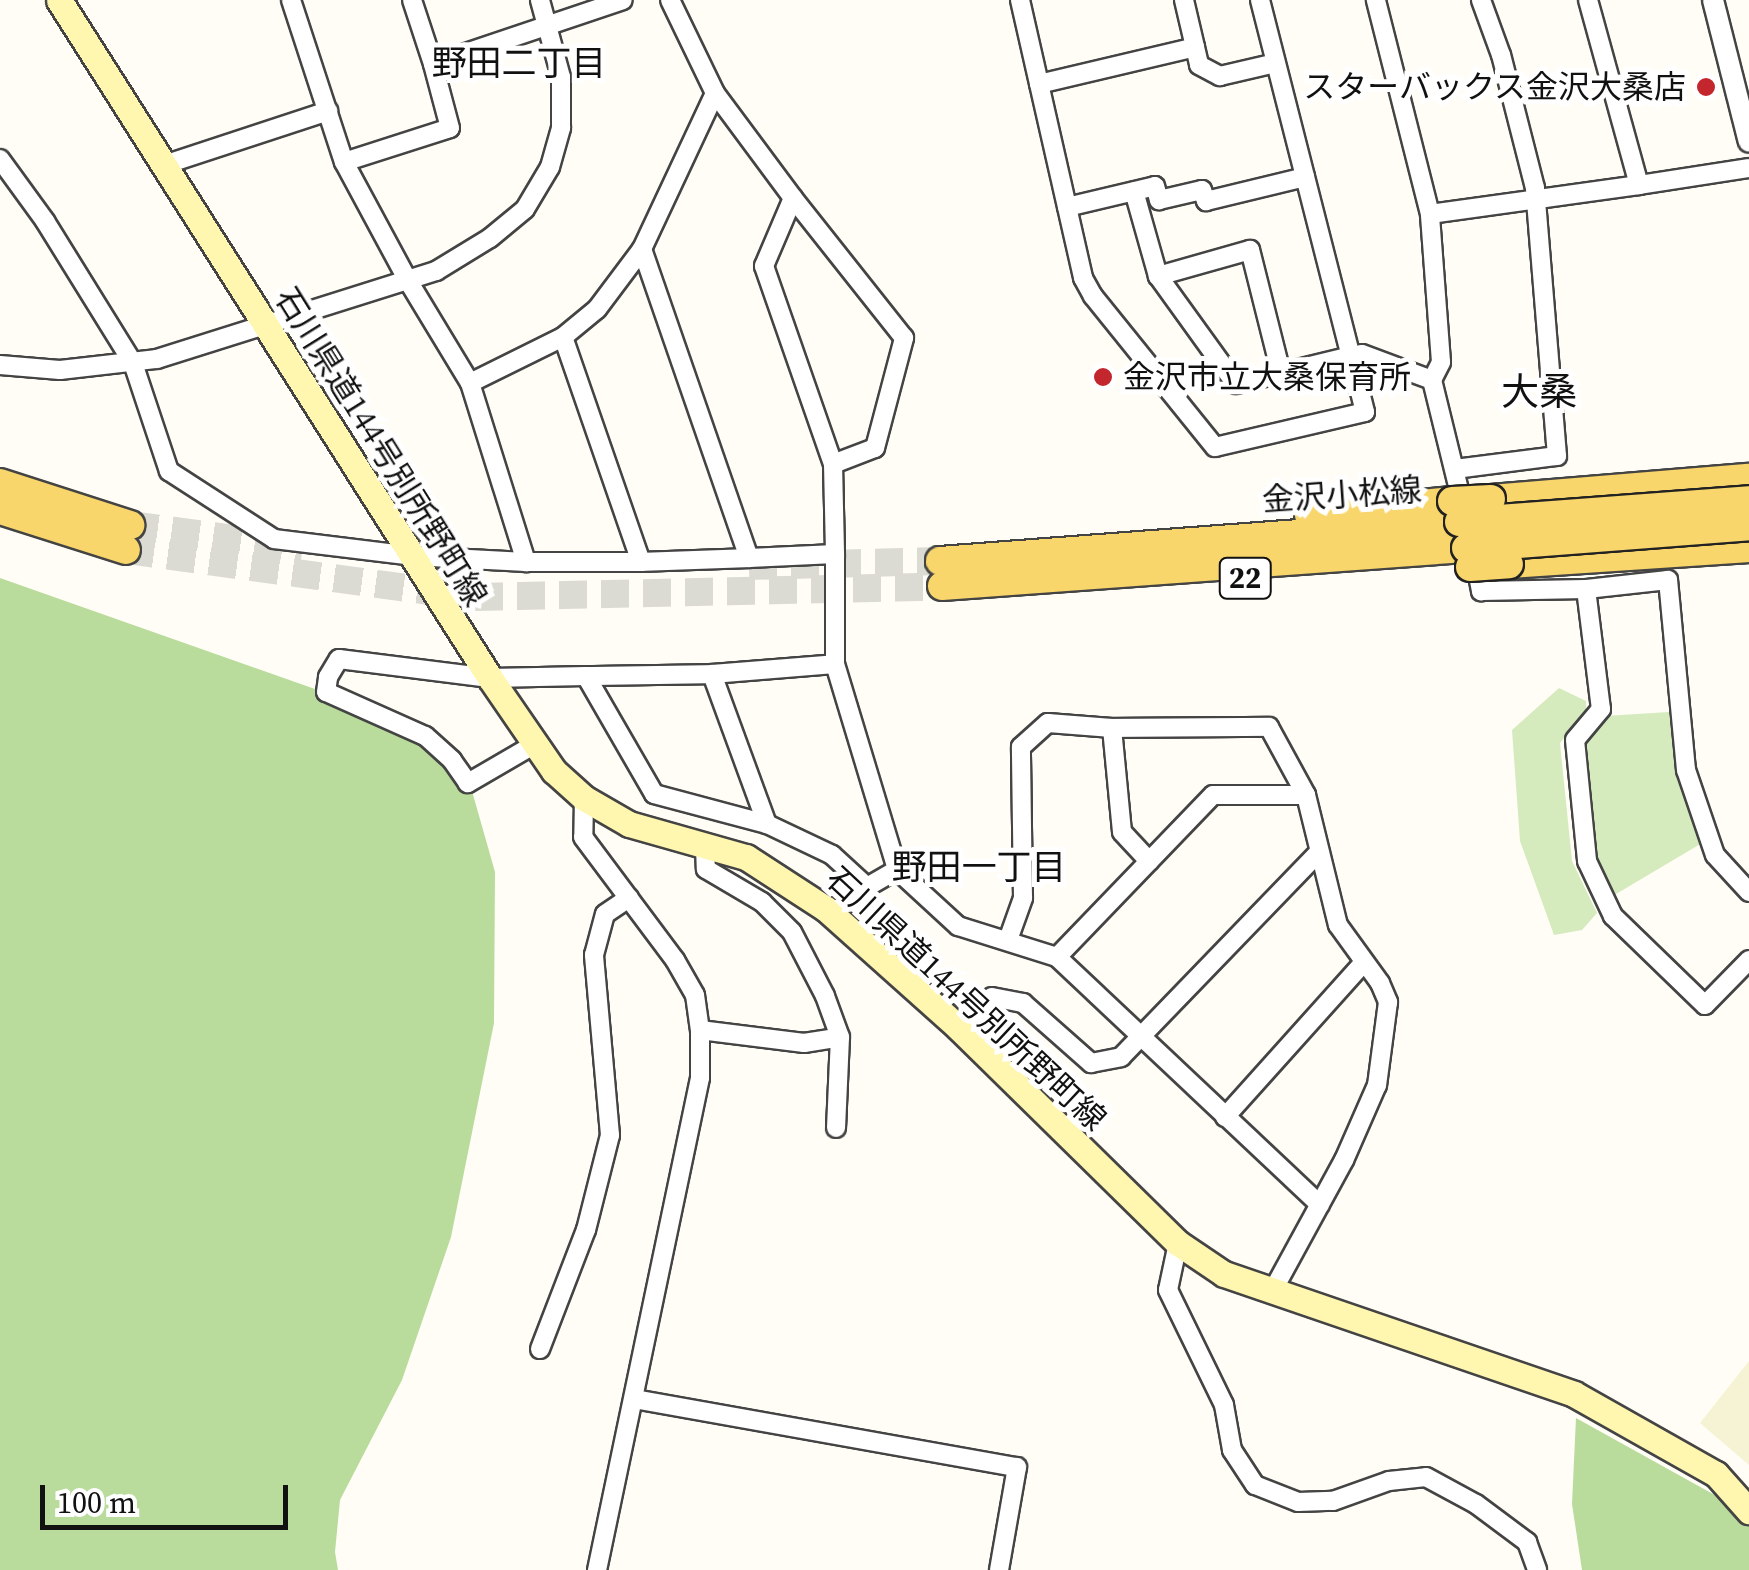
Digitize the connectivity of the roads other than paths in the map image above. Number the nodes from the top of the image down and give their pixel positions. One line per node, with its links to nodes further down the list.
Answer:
1 (59, 0): 24 (main road, 石川県道144号別所野町線)
2 (290, 0): 20 (street)
3 (412, 0): 17 (street)
4 (540, 0): 14 (street)
5 (623, 0): 14 (street)
6 (670, 0): 19 (street)
7 (1020, 0): 18 (street)
8 (1184, 0): 15 (street)
9 (1260, 0): 16 (street)
10 (1376, 0): 32 (street)
11 (1481, 0): 30 (street)
12 (1588, 0): 27 (street)
13 (1714, 0): 21 (street)
14 (548, 26): 17 (street); 35 (street)
15 (1195, 47): 16 (street); 18 (street)
16 (1276, 62): 26 (street)
17 (433, 64): 23 (street)
18 (1039, 84): 31 (street)
19 (716, 94): 29 (street); 33 (street)
20 (328, 111): 23 (street); 24 (street)
21 (1749, 142)
22 (0, 159): 39 (street)
23 (344, 162): 35 (street)
24 (164, 166): 36 (main road, 石川県道144号別所野町線)
25 (1749, 168): 27 (street)
26 (1305, 178): 28 (street); 38 (street)
27 (1639, 186): 30 (street)
28 (1134, 191): 31 (street); 34 (street)
29 (793, 198): 44 (street); 44 (street)
30 (1536, 199): 32 (street); 45 (street)
31 (1067, 207): 38 (street)
32 (1430, 214): 42 (street)
33 (642, 249): 37 (street); 55 (street)
34 (1158, 276): 41 (street); 41 (street)
35 (407, 279): 36 (street); 43 (street)
36 (265, 326): 39 (street); 54 (main road, 石川県道144号別所野町線)
37 (563, 337): 43 (street); 57 (street)
38 (1350, 356): 41 (street); 42 (street)
39 (132, 363): 40 (street); 54 (street)
40 (0, 365)
41 (1282, 372)
42 (1432, 380): 45 (street)
43 (470, 383): 56 (street)
44 (833, 464): 53 (street)
45 (1456, 469): 58 (street)
46 (1749, 478): 51 (main road, 22, bridge)
47 (0, 483): 49 (main road)
48 (1749, 500): 51 (main road, 金沢小松線 / 22, bridge)
49 (0, 510)
50 (1749, 526): 51 (main road, 金沢小松線 / 22, bridge)
51 (1462, 534): 51 (main road, 金沢小松線 / 22); 52 (main road, 22, bridge)
52 (1749, 548)
53 (835, 554): 55 (street); 59 (street)
54 (412, 556): 56 (street); 62 (main road, 石川県道144号別所野町線)
55 (749, 558): 57 (street)
56 (526, 562): 57 (street)
57 (640, 562)
58 (1586, 589): 72 (street); 76 (street)
59 (834, 664): 60 (street); 71 (street)
60 (712, 674): 61 (street); 67 (street)
61 (586, 676): 62 (street); 67 (street)
62 (490, 678): 64 (main road, 石川県道144号別所野町線); 64 (street)
63 (1112, 728): 65 (street); 70 (street); 74 (street)
64 (536, 744): 66 (main road, 石川県道144号別所野町線)
65 (1306, 795): 69 (street); 70 (street)
66 (584, 798): 68 (main road, 石川県道144号別所野町線); 73 (street)
67 (766, 824): 71 (street)
68 (705, 846): 78 (main road, 石川県道144号別所野町線); 80 (street)
69 (1318, 853): 77 (street); 81 (street)
70 (1149, 860): 75 (street)
71 (897, 870): 74 (street)
72 (1749, 892)
73 (629, 898): 79 (street); 87 (street)
74 (1008, 940): 75 (street)
75 (1058, 957): 81 (street)
76 (1749, 960)
77 (1363, 963): 82 (street); 84 (street)
78 (959, 1028): 81 (street); 85 (main road, 石川県道144号別所野町線)
79 (700, 1030): 80 (street); 88 (street)
80 (840, 1037): 83 (street)
81 (1140, 1038): 82 (street)
82 (1225, 1117): 84 (street)
83 (836, 1128)
84 (1320, 1205): 86 (street)
85 (1178, 1242): 86 (main road, 石川県道144号別所野町線); 94 (street)
86 (1273, 1290): 89 (main road, 石川県道144号別所野町線)
87 (540, 1349)
88 (634, 1399): 92 (street); 93 (street)
89 (1716, 1474): 90 (street); 91 (main road, 石川県道144号別所野町線)
90 (1749, 1485)
91 (1749, 1511)
92 (598, 1570)
93 (999, 1570)
94 (1537, 1570)

